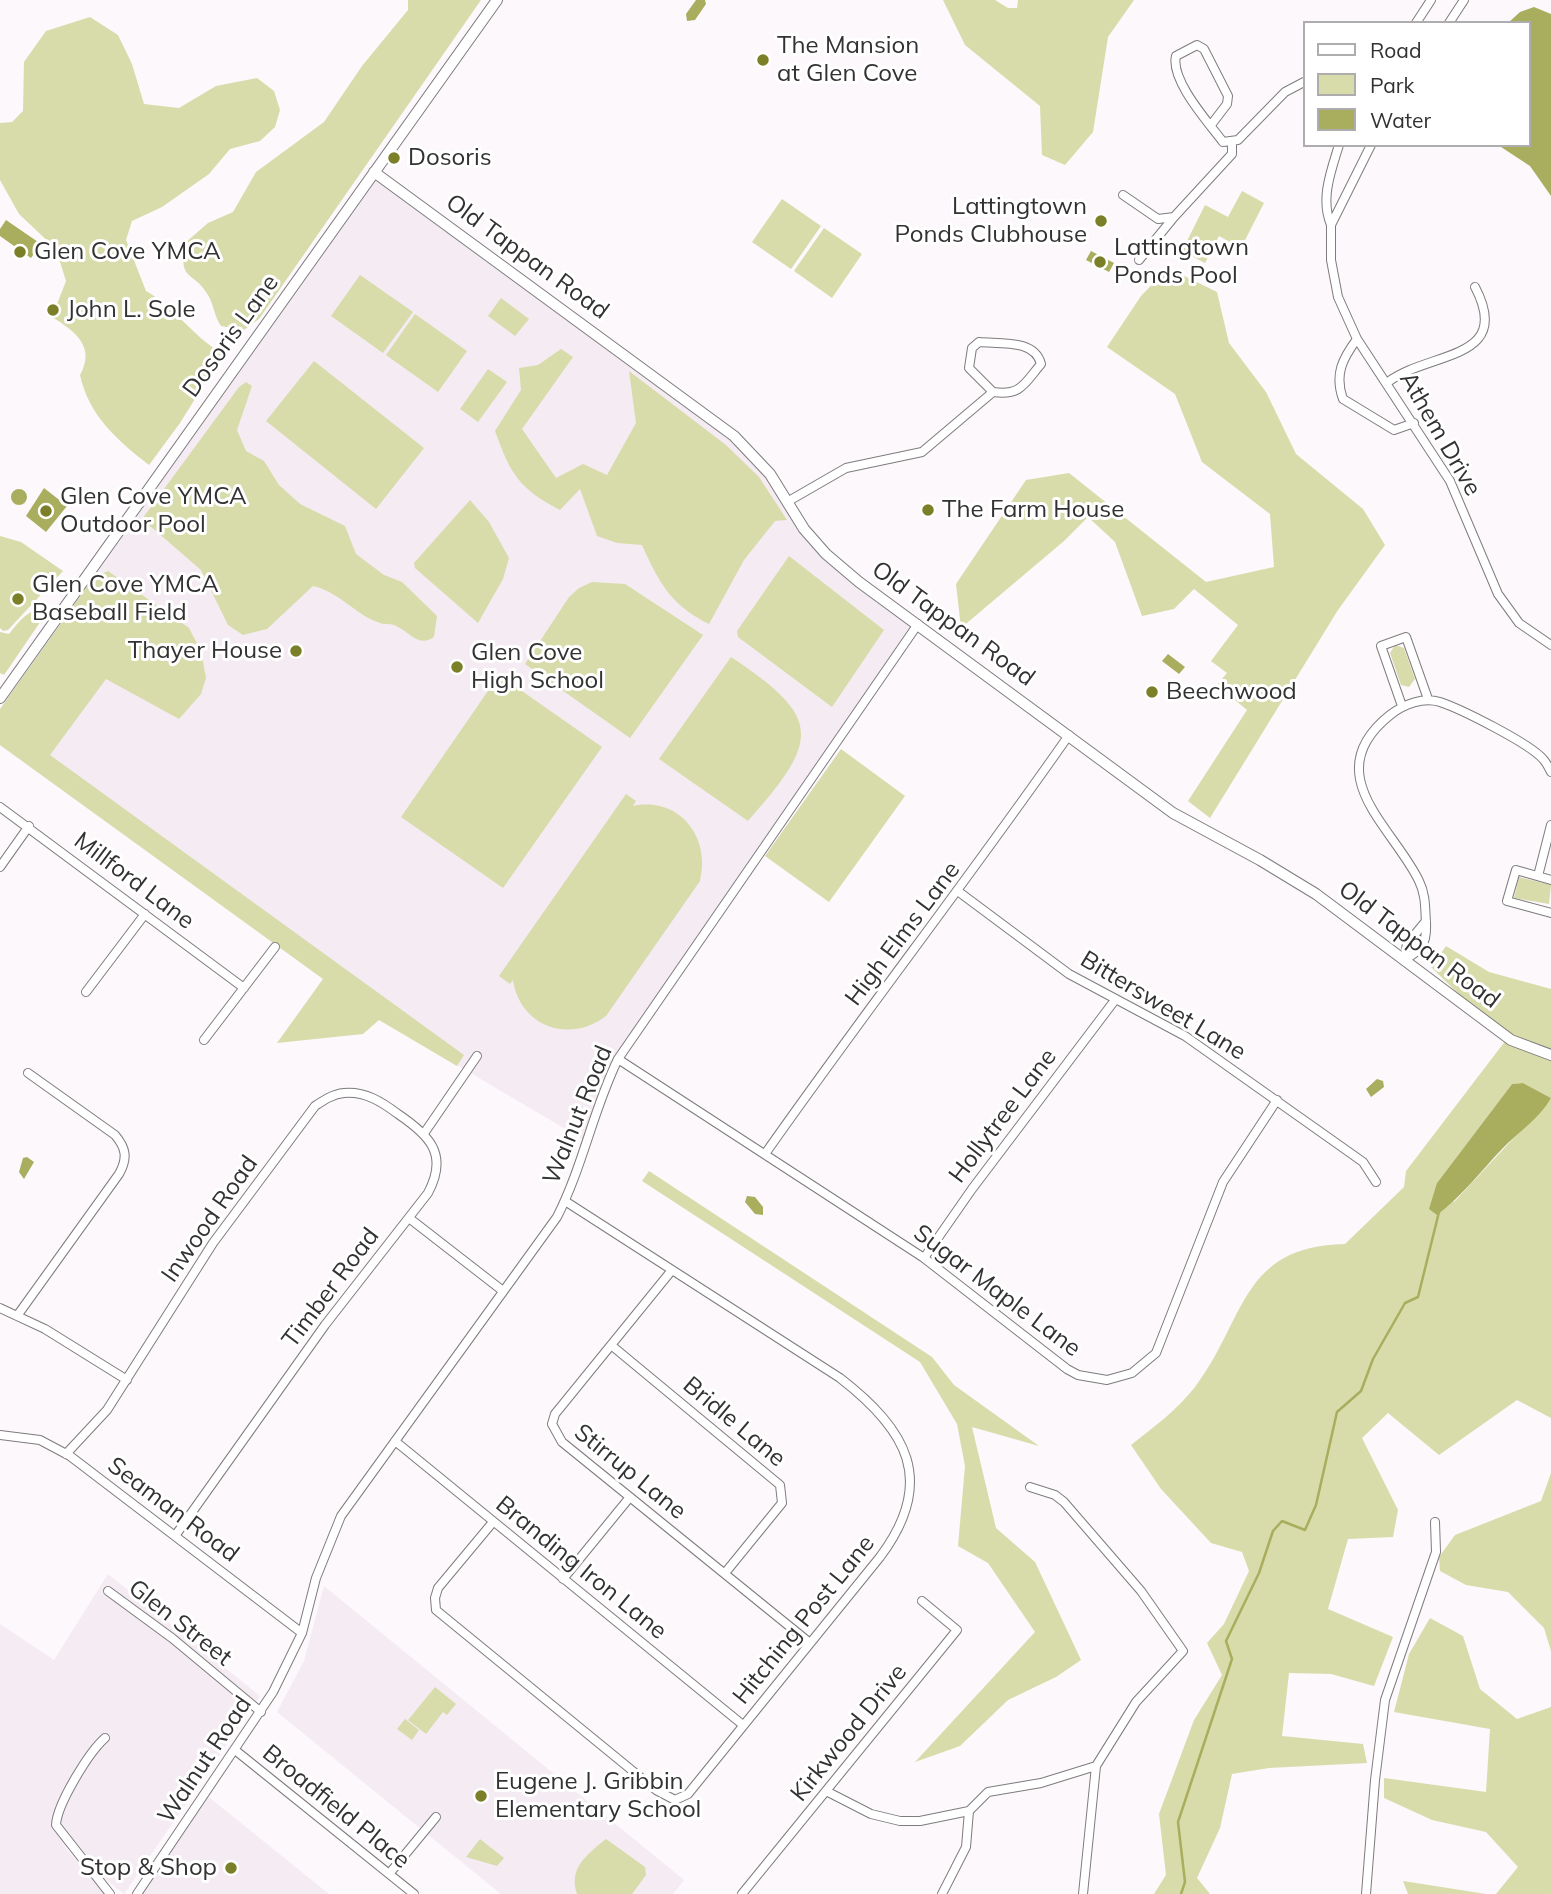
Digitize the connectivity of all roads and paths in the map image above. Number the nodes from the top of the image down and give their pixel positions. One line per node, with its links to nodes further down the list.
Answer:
1 (497, 0): 11 (street, Dosoris Lane)
2 (1431, 0): 4 (street)
3 (1464, 0): 5 (street)
4 (1417, 21)
5 (1450, 21)
6 (1302, 83): 8 (street)
7 (1211, 125): 7 (street); 8 (street)
8 (1232, 143): 13 (street)
9 (1339, 147): 14 (street, Athem Drive)
10 (1370, 147): 14 (street, Athem Drive)
11 (374, 172): 21 (street, Old Tappan Road); 24 (street, Dosoris Lane)
12 (1123, 195): 13 (street)
13 (1174, 216): 15 (street)
14 (1331, 225): 17 (street, Athem Drive)
15 (1139, 260)
16 (1475, 287): 18 (street)
17 (1357, 339): 18 (street, Athem Drive); 20 (street)
18 (1388, 382): 20 (street, Athem Drive)
19 (993, 391): 19 (street); 21 (street)
20 (1414, 423): 23 (street, Athem Drive)
21 (787, 502): 22 (street, Old Tappan Road)
22 (918, 624): 27 (street, Old Tappan Road); 47 (street, Walnut Road)
23 (1551, 645)
24 (1, 693)
25 (1428, 699): 26 (street); 26 (street); 28 (street)
26 (1402, 706): 38 (street)
27 (1069, 735): 35 (street, High Elms Lane); 40 (street, Old Tappan Road)
28 (1551, 772)
29 (0, 807): 31 (street, Millford Lane)
30 (1551, 825): 33 (street)
31 (29, 826): 32 (street); 37 (street, Millford Lane)
32 (0, 867)
33 (1538, 876): 34 (street); 36 (street)
34 (1551, 880)
35 (959, 892): 43 (street, Bittersweet Lane); 51 (street, High Elms Lane)
36 (1551, 913)
37 (145, 914): 41 (street, Millford Lane); 42 (street)
38 (1426, 921): 40 (street); 40 (street)
39 (275, 947): 41 (street)
40 (1404, 960): 45 (street, Old Tappan Road)
41 (244, 988): 44 (street)
42 (86, 992)
43 (1115, 1000): 49 (street, Bittersweet Lane); 55 (street, Hollytree Lane)
44 (204, 1040)
45 (1551, 1055)
46 (477, 1056): 50 (street)
47 (618, 1059): 51 (street, Sugar Maple Lane); 53 (street, Walnut Road)
48 (28, 1073): 59 (street)
49 (1277, 1100): 52 (street, Bittersweet Lane); 55 (street, Sugar Maple Lane)
50 (425, 1132): 54 (street, Timber Road); 61 (street, Inwood Road)
51 (765, 1154): 55 (street, Sugar Maple Lane)
52 (1376, 1182)
53 (565, 1201): 56 (street, Hitching Post Lane); 57 (street, Walnut Road)
54 (409, 1218): 57 (street); 69 (street, Timber Road)
55 (924, 1258)
56 (672, 1270): 60 (street, Stirrup Lane); 75 (street, Hitching Post Lane)
57 (503, 1291): 63 (street, Walnut Road)
58 (0, 1308): 59 (street)
59 (17, 1316): 61 (street)
60 (611, 1345): 66 (street, Stirrup Lane); 70 (street, Bridle Lane)
61 (127, 1380): 64 (street, Inwood Road)
62 (0, 1435): 64 (street, Seaman Road)
63 (395, 1441): 67 (street, Branding Iron Lane); 74 (street, Walnut Road)
64 (66, 1454): 69 (street, Seaman Road)
65 (1030, 1487): 80 (street)
66 (630, 1497): 70 (street, Stirrup Lane); 71 (street)
67 (493, 1522): 71 (street, Branding Iron Lane); 77 (street, Hitching Post Lane)
68 (1435, 1522): 92 (street)
69 (175, 1536): 74 (street, Seaman Road)
70 (724, 1573): 75 (street, Stirrup Lane)
71 (563, 1579): 77 (street, Branding Iron Lane)
72 (108, 1591): 76 (street, Glen Street)
73 (922, 1601): 81 (street, Kirkwood Drive)
74 (302, 1633): 76 (street, Walnut Road)
75 (810, 1643): 77 (street, Hitching Post Lane)
76 (261, 1712): 79 (street, Walnut Road)
77 (743, 1726)
78 (105, 1738): 85 (street)
79 (235, 1750): 84 (street, Broadfield Place); 87 (street, Walnut Road)
80 (1096, 1766): 82 (street); 91 (street)
81 (826, 1791): 82 (street); 89 (street, Kirkwood Drive)
82 (969, 1811): 90 (street)
83 (436, 1817): 84 (street)
84 (389, 1874): 88 (street, Broadfield Place)
85 (102, 1890): 86 (street)
86 (110, 1894)
87 (137, 1894)
88 (414, 1894)
89 (742, 1894)
90 (942, 1894)
91 (1083, 1894)
92 (1366, 1894)

